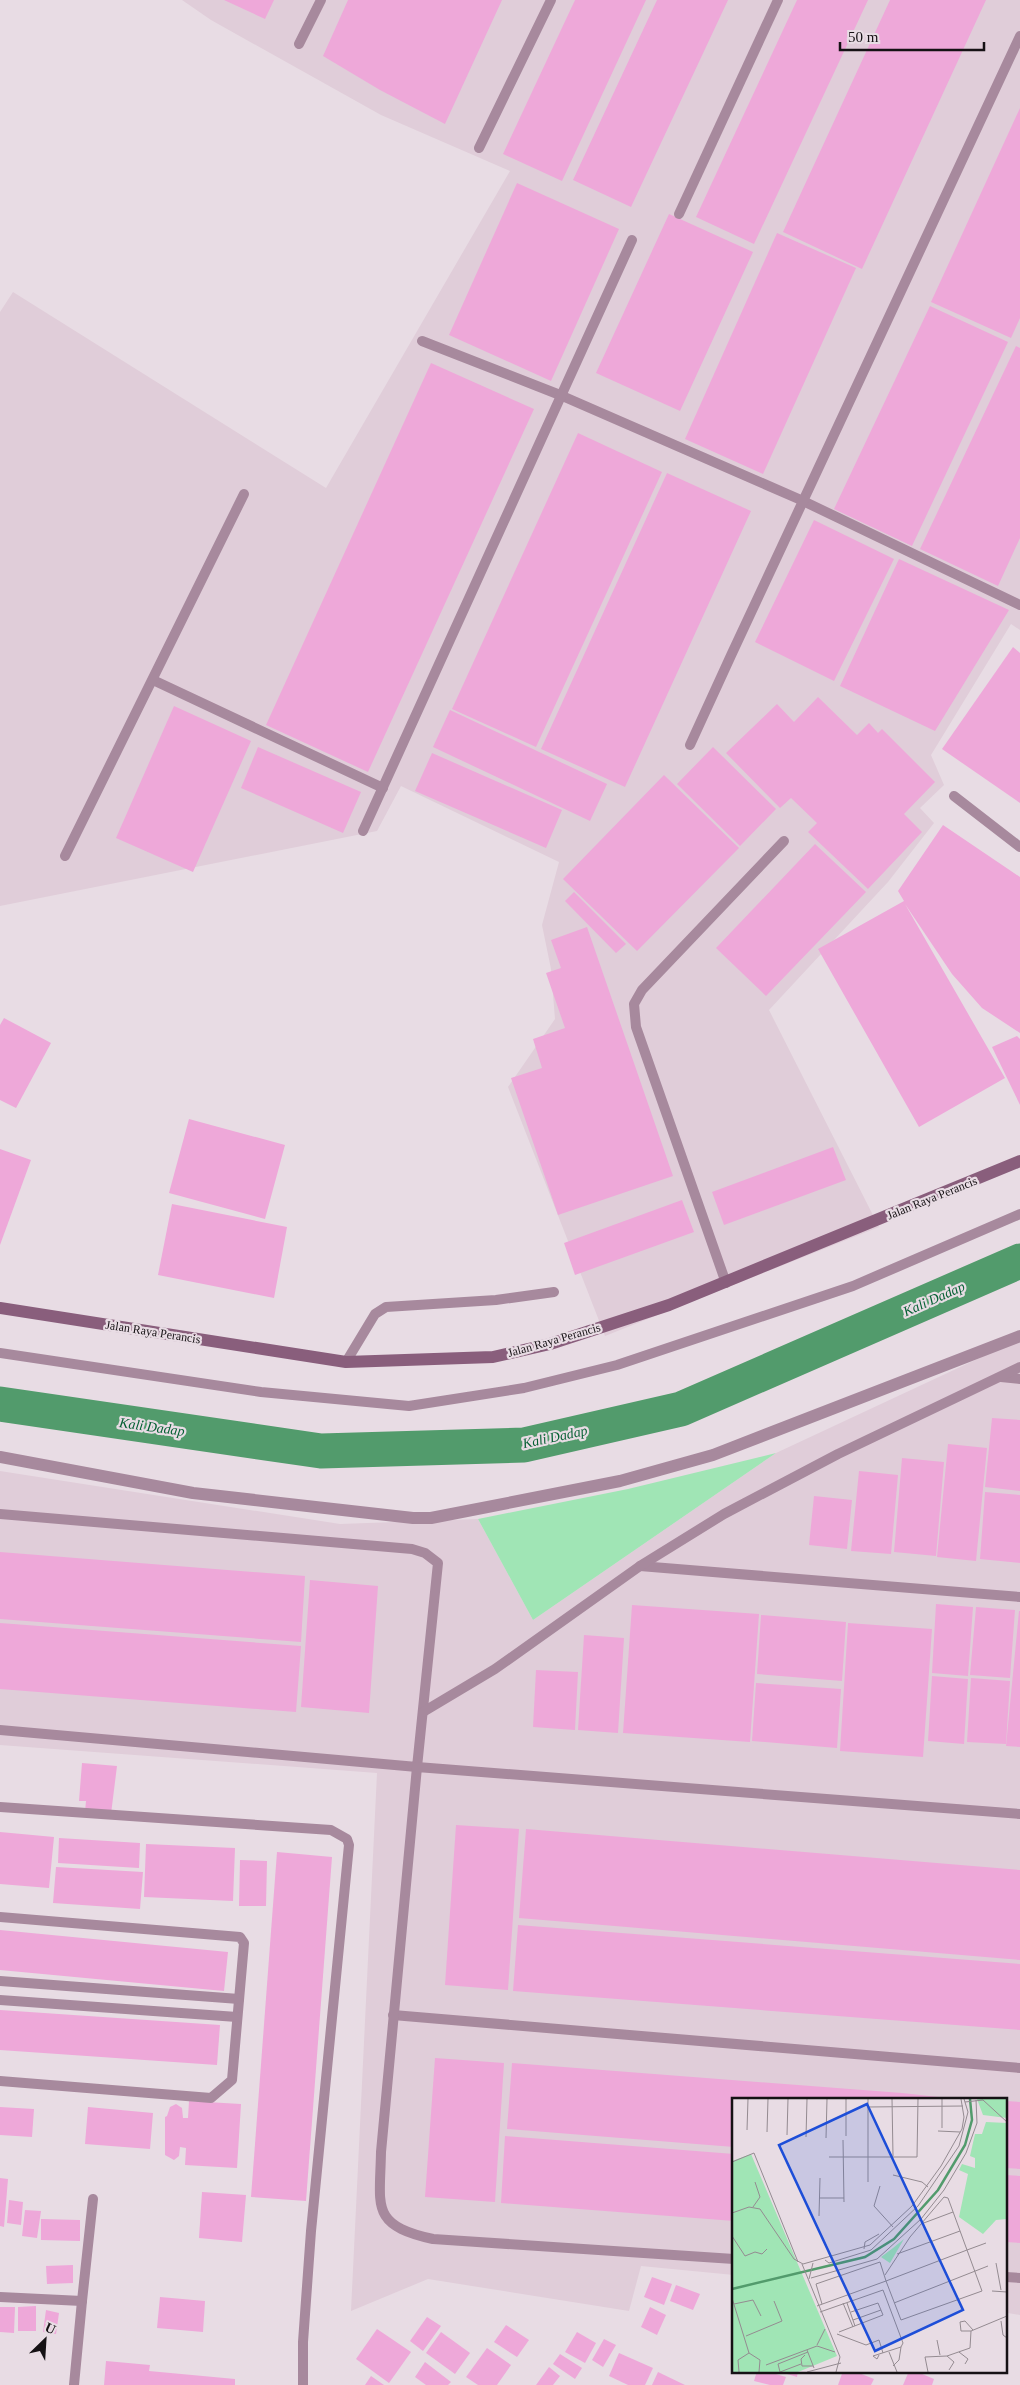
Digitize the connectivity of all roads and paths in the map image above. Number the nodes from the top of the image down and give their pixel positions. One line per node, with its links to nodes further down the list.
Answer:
1 (321, 0): 5 (lane)
2 (551, 0): 6 (lane)
3 (778, 0): 7 (lane)
4 (1020, 36): 12 (lane)
5 (299, 44)
6 (479, 148)
7 (679, 214)
8 (632, 240): 10 (lane)
9 (422, 341): 10 (lane)
10 (560, 395): 12 (lane); 16 (lane)
11 (244, 494): 14 (lane)
12 (801, 500): 13 (lane); 15 (lane)
13 (1020, 605)
14 (153, 680): 16 (lane); 21 (lane)
15 (690, 745)
16 (383, 788): 18 (lane)
17 (954, 796): 20 (lane)
18 (363, 831)
19 (784, 841): 24 (lane)
20 (1020, 847)
21 (65, 856)
22 (1020, 1161): 24 (street, Jalan Raya Perancis)
23 (1020, 1214): 28 (lane)
24 (726, 1283): 29 (street, Jalan Raya Perancis)
25 (554, 1292): 29 (lane)
26 (0, 1308): 29 (street, Jalan Raya Perancis)
27 (1020, 1336): 33 (street)
28 (0, 1353)
29 (346, 1362)
30 (1020, 1367): 31 (lane)
31 (1000, 1377): 32 (lane); 35 (lane)
32 (1020, 1379)
33 (0, 1457)
34 (0, 1514): 37 (lane)
35 (640, 1566): 36 (lane); 37 (lane)
36 (1020, 1597)
37 (423, 1712): 39 (lane)
38 (0, 1730): 39 (lane)
39 (417, 1767): 41 (lane); 46 (lane)
40 (0, 1807): 55 (lane)
41 (1020, 1814)
42 (0, 1917): 44 (lane)
43 (0, 1981): 44 (lane)
44 (239, 1999): 47 (lane)
45 (0, 2000): 47 (lane)
46 (394, 2015): 48 (lane); 51 (lane)
47 (238, 2018): 49 (lane)
48 (1020, 2068)
49 (0, 2081)
50 (92, 2199): 53 (lane)
51 (732, 2259)
52 (0, 2297): 53 (lane)
53 (82, 2301): 54 (lane)
54 (74, 2385)
55 (303, 2385)

